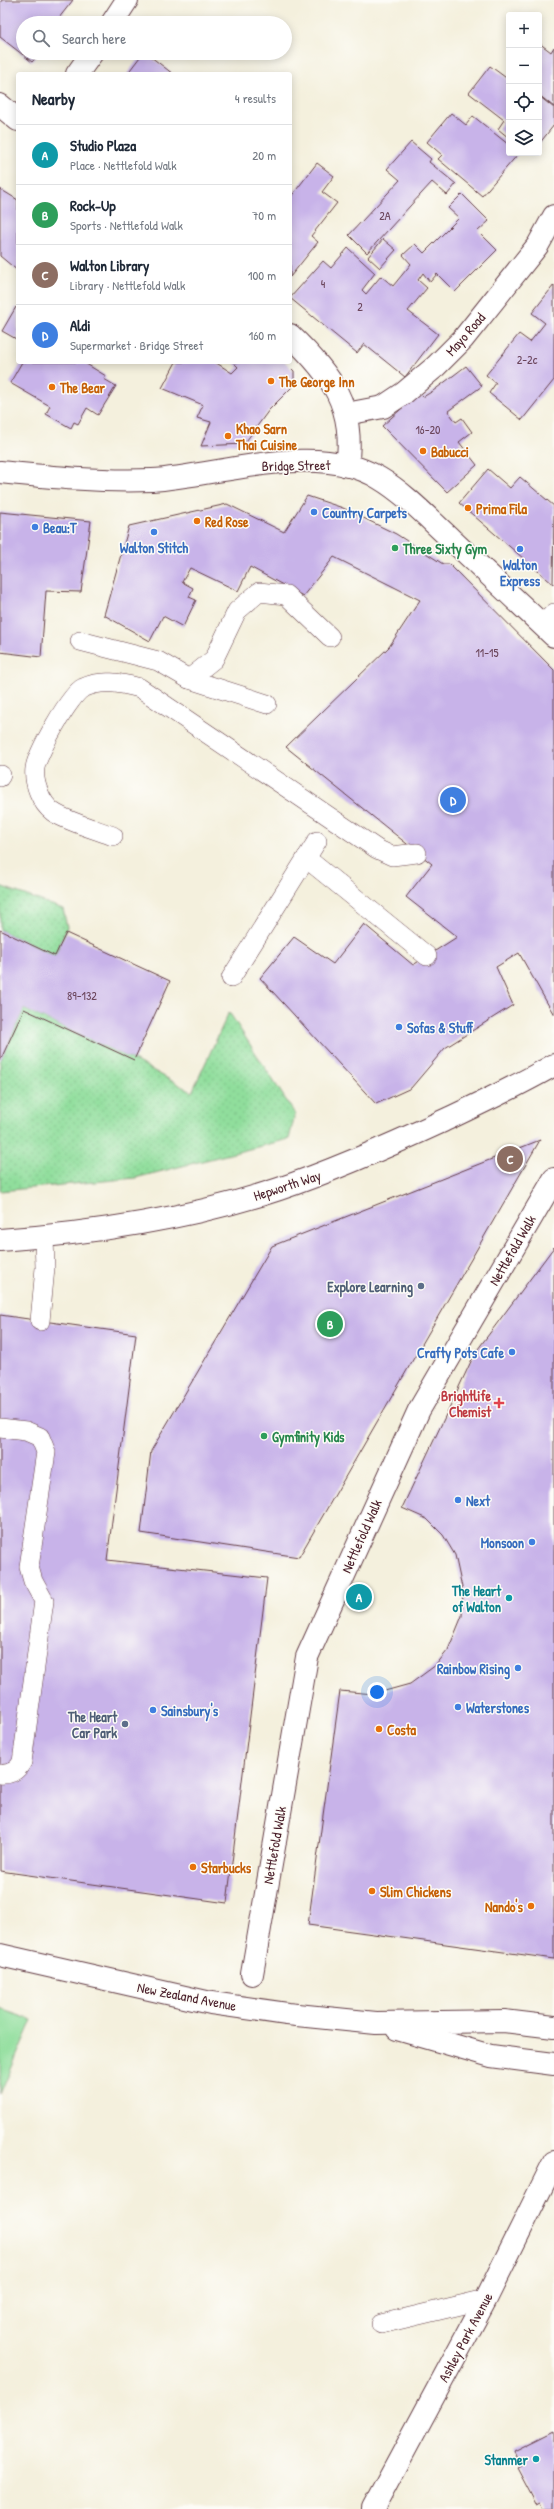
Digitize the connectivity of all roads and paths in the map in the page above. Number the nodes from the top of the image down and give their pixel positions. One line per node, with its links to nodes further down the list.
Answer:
1 (127, 0): 2 (street)
2 (117, 16)
3 (87, 60): 4 (street)
4 (79, 72)
5 (0, 105): 6 (street)
6 (16, 118)
7 (554, 216): 9 (street, Mayo Road)
8 (292, 337): 9 (street)
9 (346, 414): 10 (street)
10 (347, 466): 11 (street, Bridge Street); 12 (street, Bridge Street)
11 (0, 472)
12 (550, 625)
13 (330, 637): 15 (lane)
14 (80, 641): 15 (lane)
15 (189, 679): 16 (lane)
16 (267, 704)
17 (113, 836): 19 (lane)
18 (317, 841): 20 (lane)
19 (417, 853)
20 (306, 858): 21 (lane); 22 (lane)
21 (427, 956)
22 (231, 978)
23 (554, 1065): 25 (street, Hepworth Way)
24 (554, 1178): 31 (street, Nettlefold Walk)
25 (44, 1237): 26 (street, Hepworth Way); 27 (lane)
26 (0, 1240)
27 (40, 1321)
28 (0, 1428): 29 (lane)
29 (0, 1774)
30 (0, 1955): 32 (street, New Zealand Avenue)
31 (252, 1974)
32 (376, 2023): 33 (street, New Zealand Avenue); 34 (street, New Zealand Avenue)
33 (554, 2027)
34 (554, 2064)
35 (554, 2162): 36 (street, Ashley Park Avenue)
36 (486, 2299): 37 (lane); 38 (street, Ashley Park Avenue)
37 (381, 2324)
38 (373, 2509)

